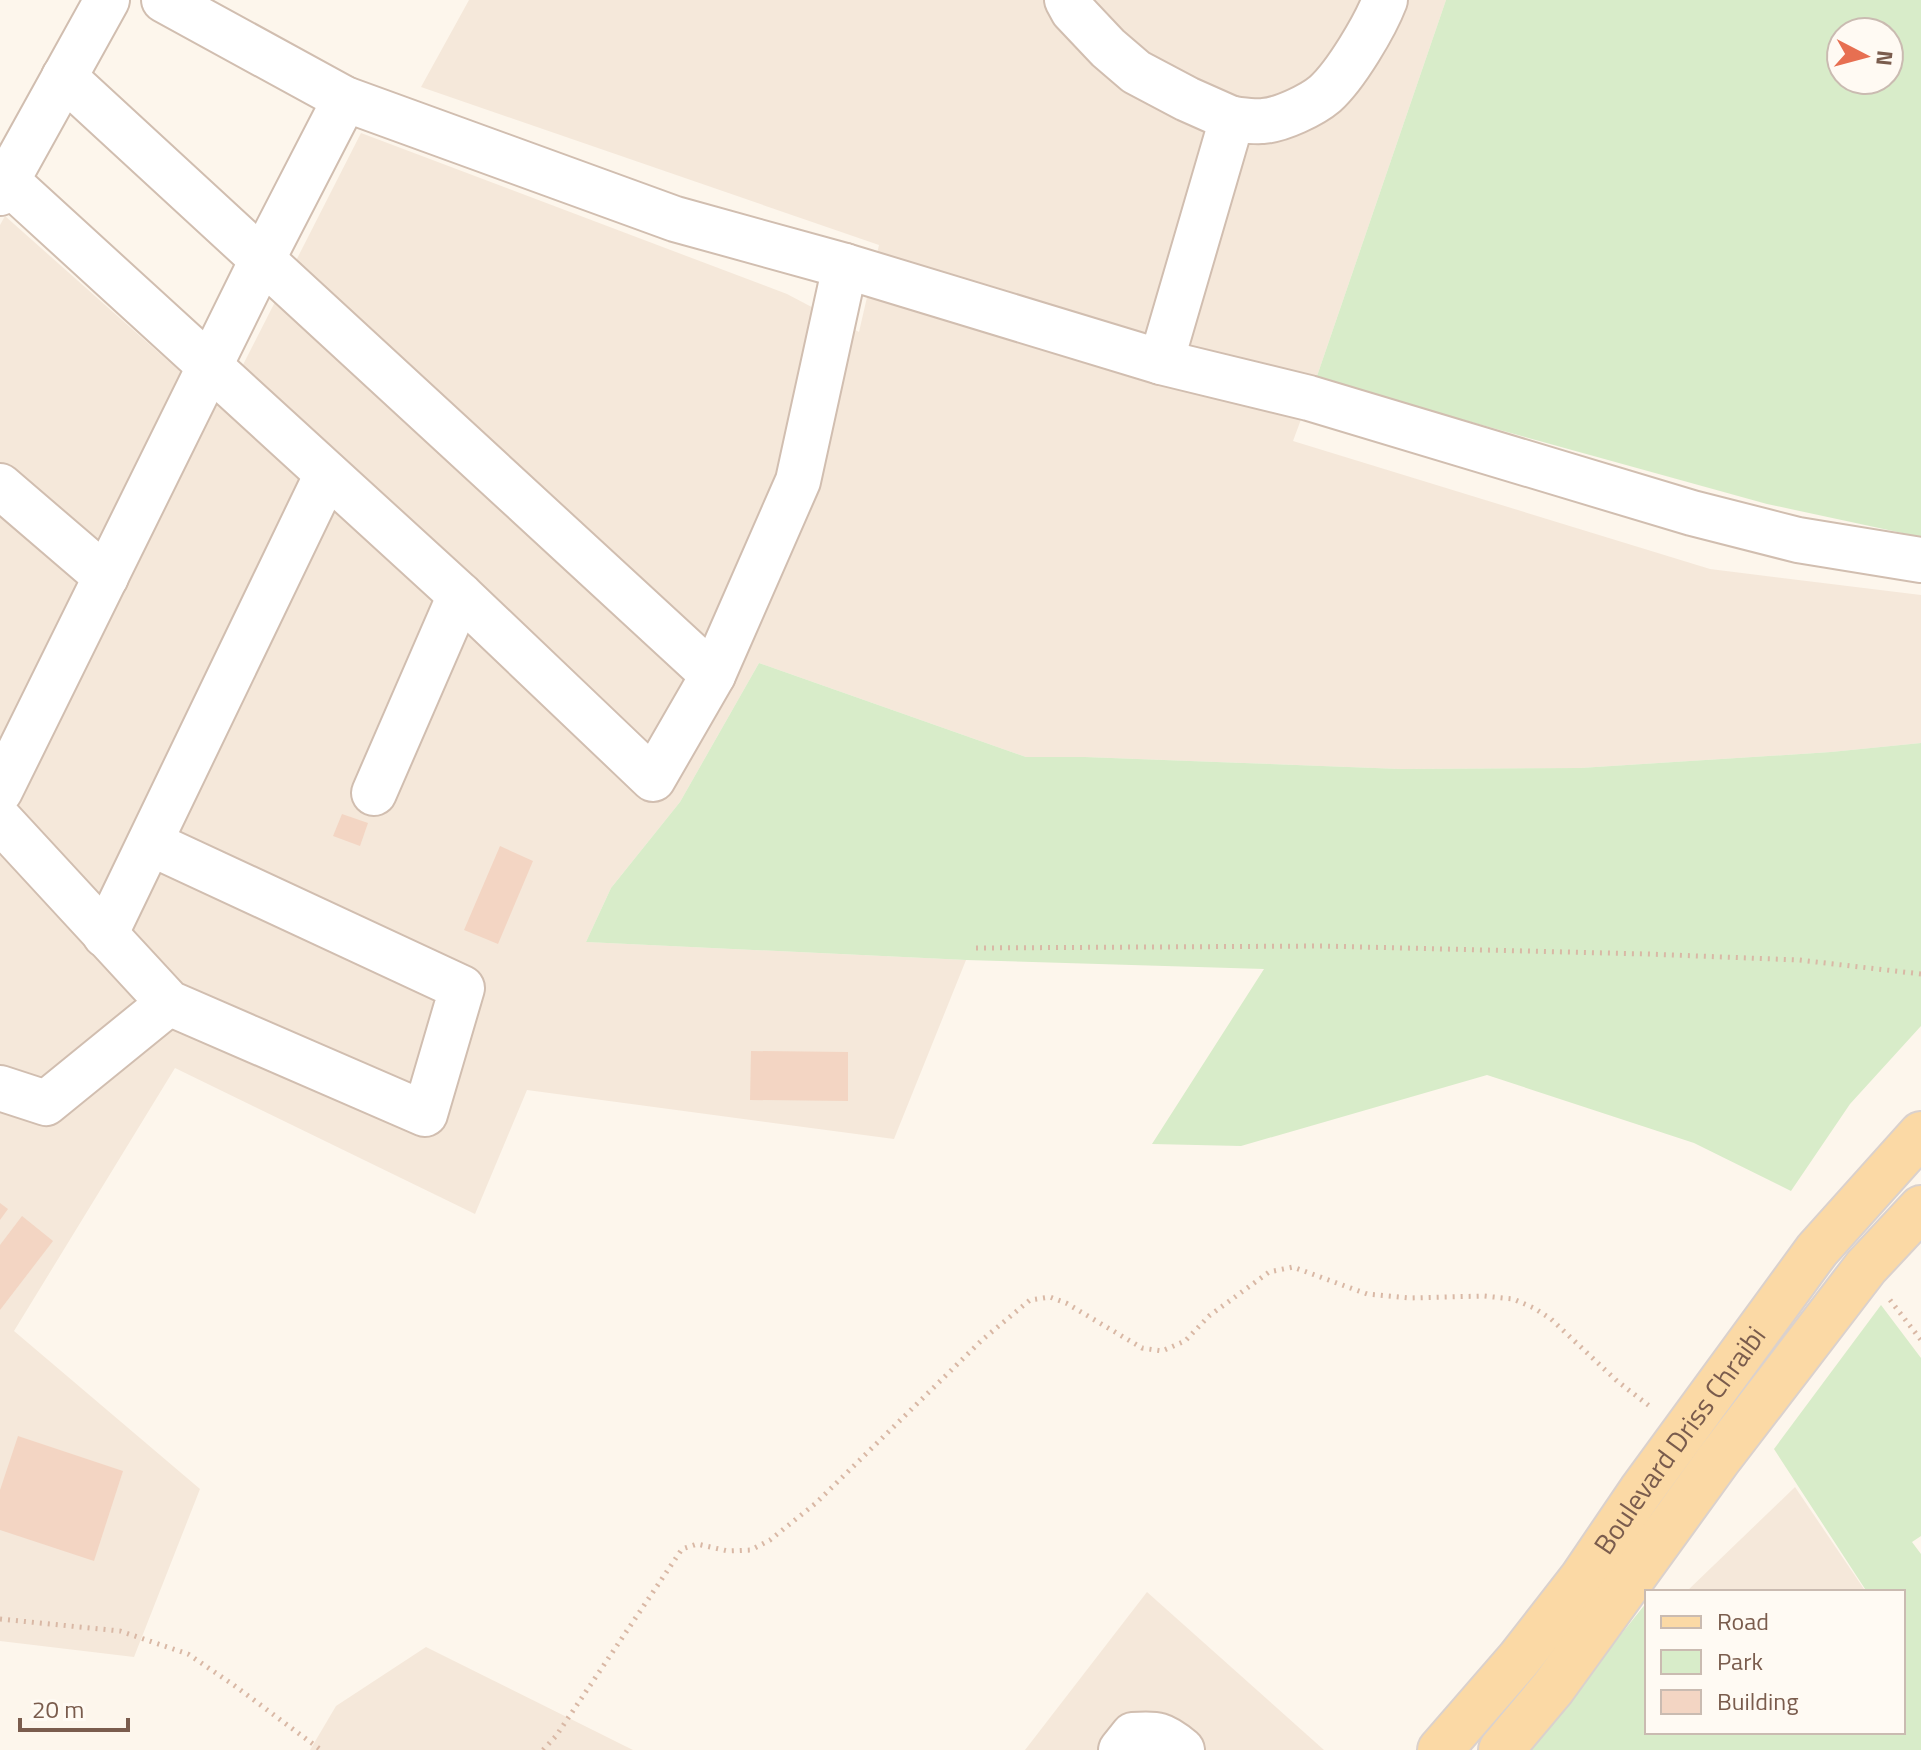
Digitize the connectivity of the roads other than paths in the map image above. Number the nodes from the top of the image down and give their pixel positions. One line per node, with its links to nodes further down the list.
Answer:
1 (107, 0): 5 (street)
2 (164, 0): 6 (street)
3 (1067, 0): 7 (street)
4 (1385, 0): 7 (street)
5 (64, 77): 8 (street); 9 (street)
6 (345, 99): 9 (street); 10 (street)
7 (1232, 119): 11 (street)
8 (3, 187): 12 (street)
9 (262, 260): 12 (street); 18 (street)
10 (845, 266): 11 (street); 18 (street)
11 (1161, 362): 15 (street)
12 (210, 367): 13 (street); 16 (street)
13 (327, 474): 17 (street); 22 (street)
14 (0, 486): 16 (street)
15 (1921, 560)
16 (106, 577): 19 (street)
17 (460, 595): 18 (street); 20 (street)
18 (713, 675)
19 (0, 791)
20 (374, 793)
21 (0, 820): 23 (street)
22 (150, 843): 23 (street); 24 (street)
23 (105, 935): 24 (street)
24 (169, 1003): 25 (street)
25 (0, 1088)
26 (1921, 1134): 28 (main road, Boulevard Driss Chraibi)
27 (1921, 1208): 28 (main road, Boulevard Driss Chraibi)
28 (1598, 1590): 29 (main road, Boulevard Driss Chraibi); 30 (main road, Boulevard Driss Chraibi)
29 (1519, 1659): 30 (main road); 33 (main road, Boulevard Driss Chraibi)
30 (1553, 1688): 34 (main road, Boulevard Driss Chraibi)
31 (1121, 1750): 32 (street)
32 (1182, 1750)
33 (1440, 1750)
34 (1501, 1750)

